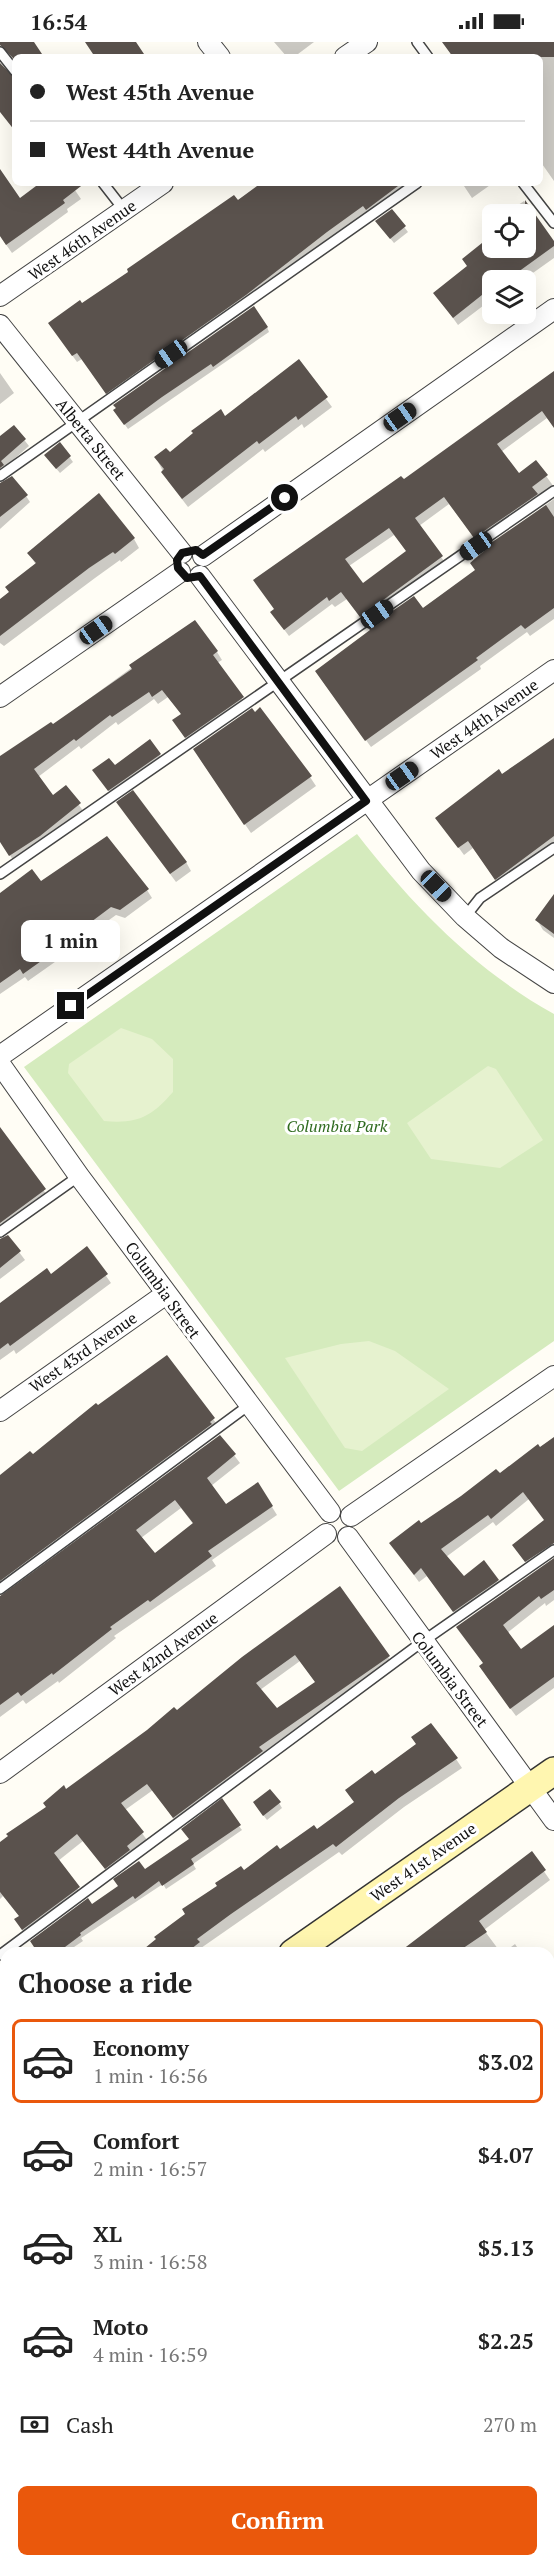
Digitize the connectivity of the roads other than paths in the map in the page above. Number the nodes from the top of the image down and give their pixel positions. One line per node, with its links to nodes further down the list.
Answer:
1 (208, 42): 4 (street)
2 (367, 42): 5 (street)
3 (0, 52): 6 (lane)
4 (218, 54)
5 (349, 54)
6 (12, 67)
7 (105, 186): 11 (lane)
8 (159, 186): 11 (street, West 46th Avenue)
9 (413, 186): 16 (lane)
10 (525, 186): 12 (lane)
11 (124, 210): 13 (street, West 46th Avenue)
12 (554, 223)
13 (0, 296)
14 (554, 309): 19 (street)
15 (0, 325): 16 (street, Alberta Street)
16 (76, 420): 17 (lane); 20 (street, Alberta Street)
17 (0, 476)
18 (554, 491): 23 (lane)
19 (203, 555): 20 (street); 21 (street)
20 (181, 562): 21 (street); 24 (street)
21 (200, 576): 23 (street)
22 (554, 670): 25 (street, West 44th Avenue)
23 (279, 682): 25 (street); 27 (lane)
24 (0, 697)
25 (366, 801): 28 (street); 30 (street, West 44th Avenue)
26 (554, 848): 28 (lane)
27 (0, 874)
28 (465, 917): 29 (street)
29 (554, 983)
30 (0, 1056)
31 (0, 1064): 32 (street, Columbia Street)
32 (79, 1176): 33 (lane); 34 (street, Columbia Street)
33 (0, 1232)
34 (166, 1294): 36 (street, Columbia Street); 37 (street, West 43rd Avenue)
35 (554, 1376): 39 (street)
36 (249, 1405): 38 (street, Columbia Street); 43 (lane)
37 (0, 1411)
38 (330, 1512): 39 (street); 40 (street)
39 (351, 1516): 41 (street)
40 (326, 1534): 41 (street); 46 (street, West 42nd Avenue)
41 (348, 1537): 44 (street, Columbia Street)
42 (554, 1550): 44 (lane)
43 (0, 1589)
44 (422, 1641): 47 (street, Columbia Street); 49 (lane)
45 (554, 1771): 47 (main road, West 41st Avenue)
46 (0, 1773)
47 (530, 1787): 48 (street, Columbia Street); 50 (main road, West 41st Avenue)
48 (554, 1820)
49 (11, 1947)
50 (302, 1947)

